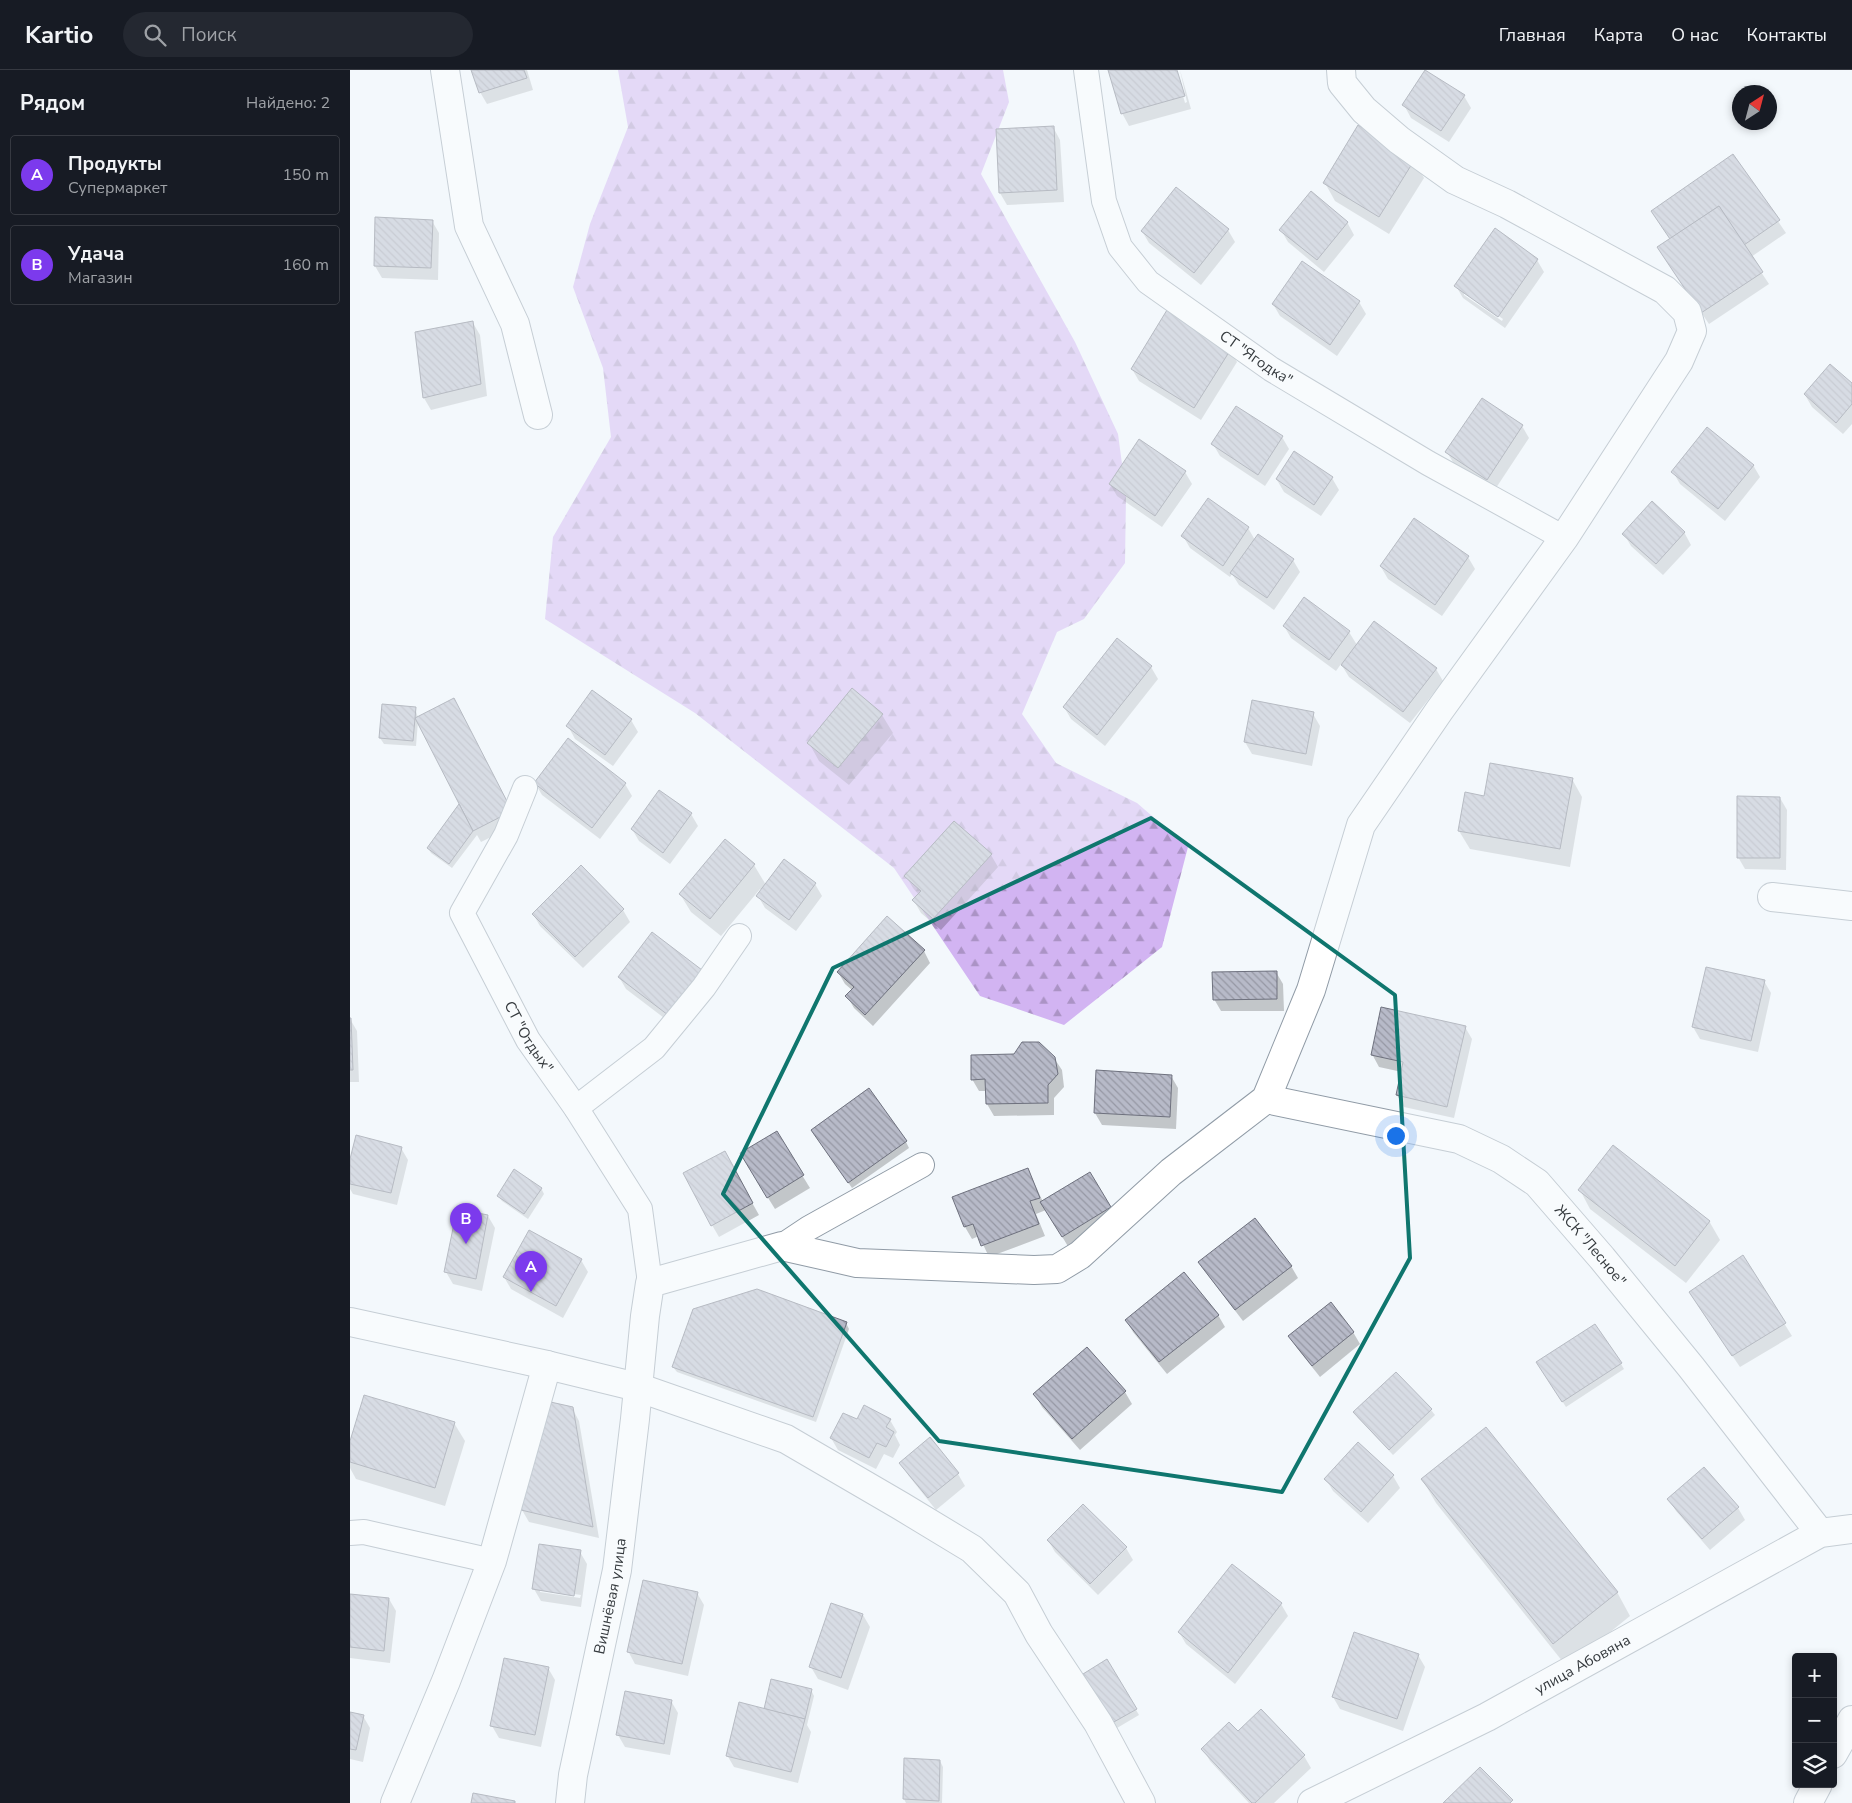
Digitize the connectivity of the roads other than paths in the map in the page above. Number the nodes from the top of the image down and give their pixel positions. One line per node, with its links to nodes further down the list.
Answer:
1 (445, 70): 4 (street)
2 (1086, 70): 5 (lane, СТ "Ягодка")
3 (1341, 70): 5 (street)
4 (538, 415)
5 (1564, 538): 10 (street)
6 (524, 788): 11 (lane, СТ "Отдых")
7 (1772, 896): 8 (street)
8 (1852, 906)
9 (739, 936): 11 (lane)
10 (1266, 1099): 13 (street); 20 (street, ЖСК "Лесное")
11 (576, 1108): 14 (lane, СТ "Отдых")
12 (922, 1165): 13 (lane)
13 (782, 1246): 14 (street)
14 (650, 1283): 17 (street, Вишнёвая улица)
15 (350, 1322): 16 (street)
16 (547, 1365): 17 (street); 21 (street)
17 (637, 1388): 26 (street, Вишнёвая улица); 27 (street)
18 (1852, 1529): 20 (street, улица Абовяна)
19 (350, 1533): 21 (lane)
20 (1820, 1533): 28 (street, улица Абовяна)
21 (492, 1562): 25 (street)
22 (1852, 1720): 23 (street)
23 (1837, 1747)
24 (1816, 1788): 29 (street)
25 (395, 1803)
26 (570, 1803)
27 (1141, 1803)
28 (1312, 1803)
29 (1808, 1803)

